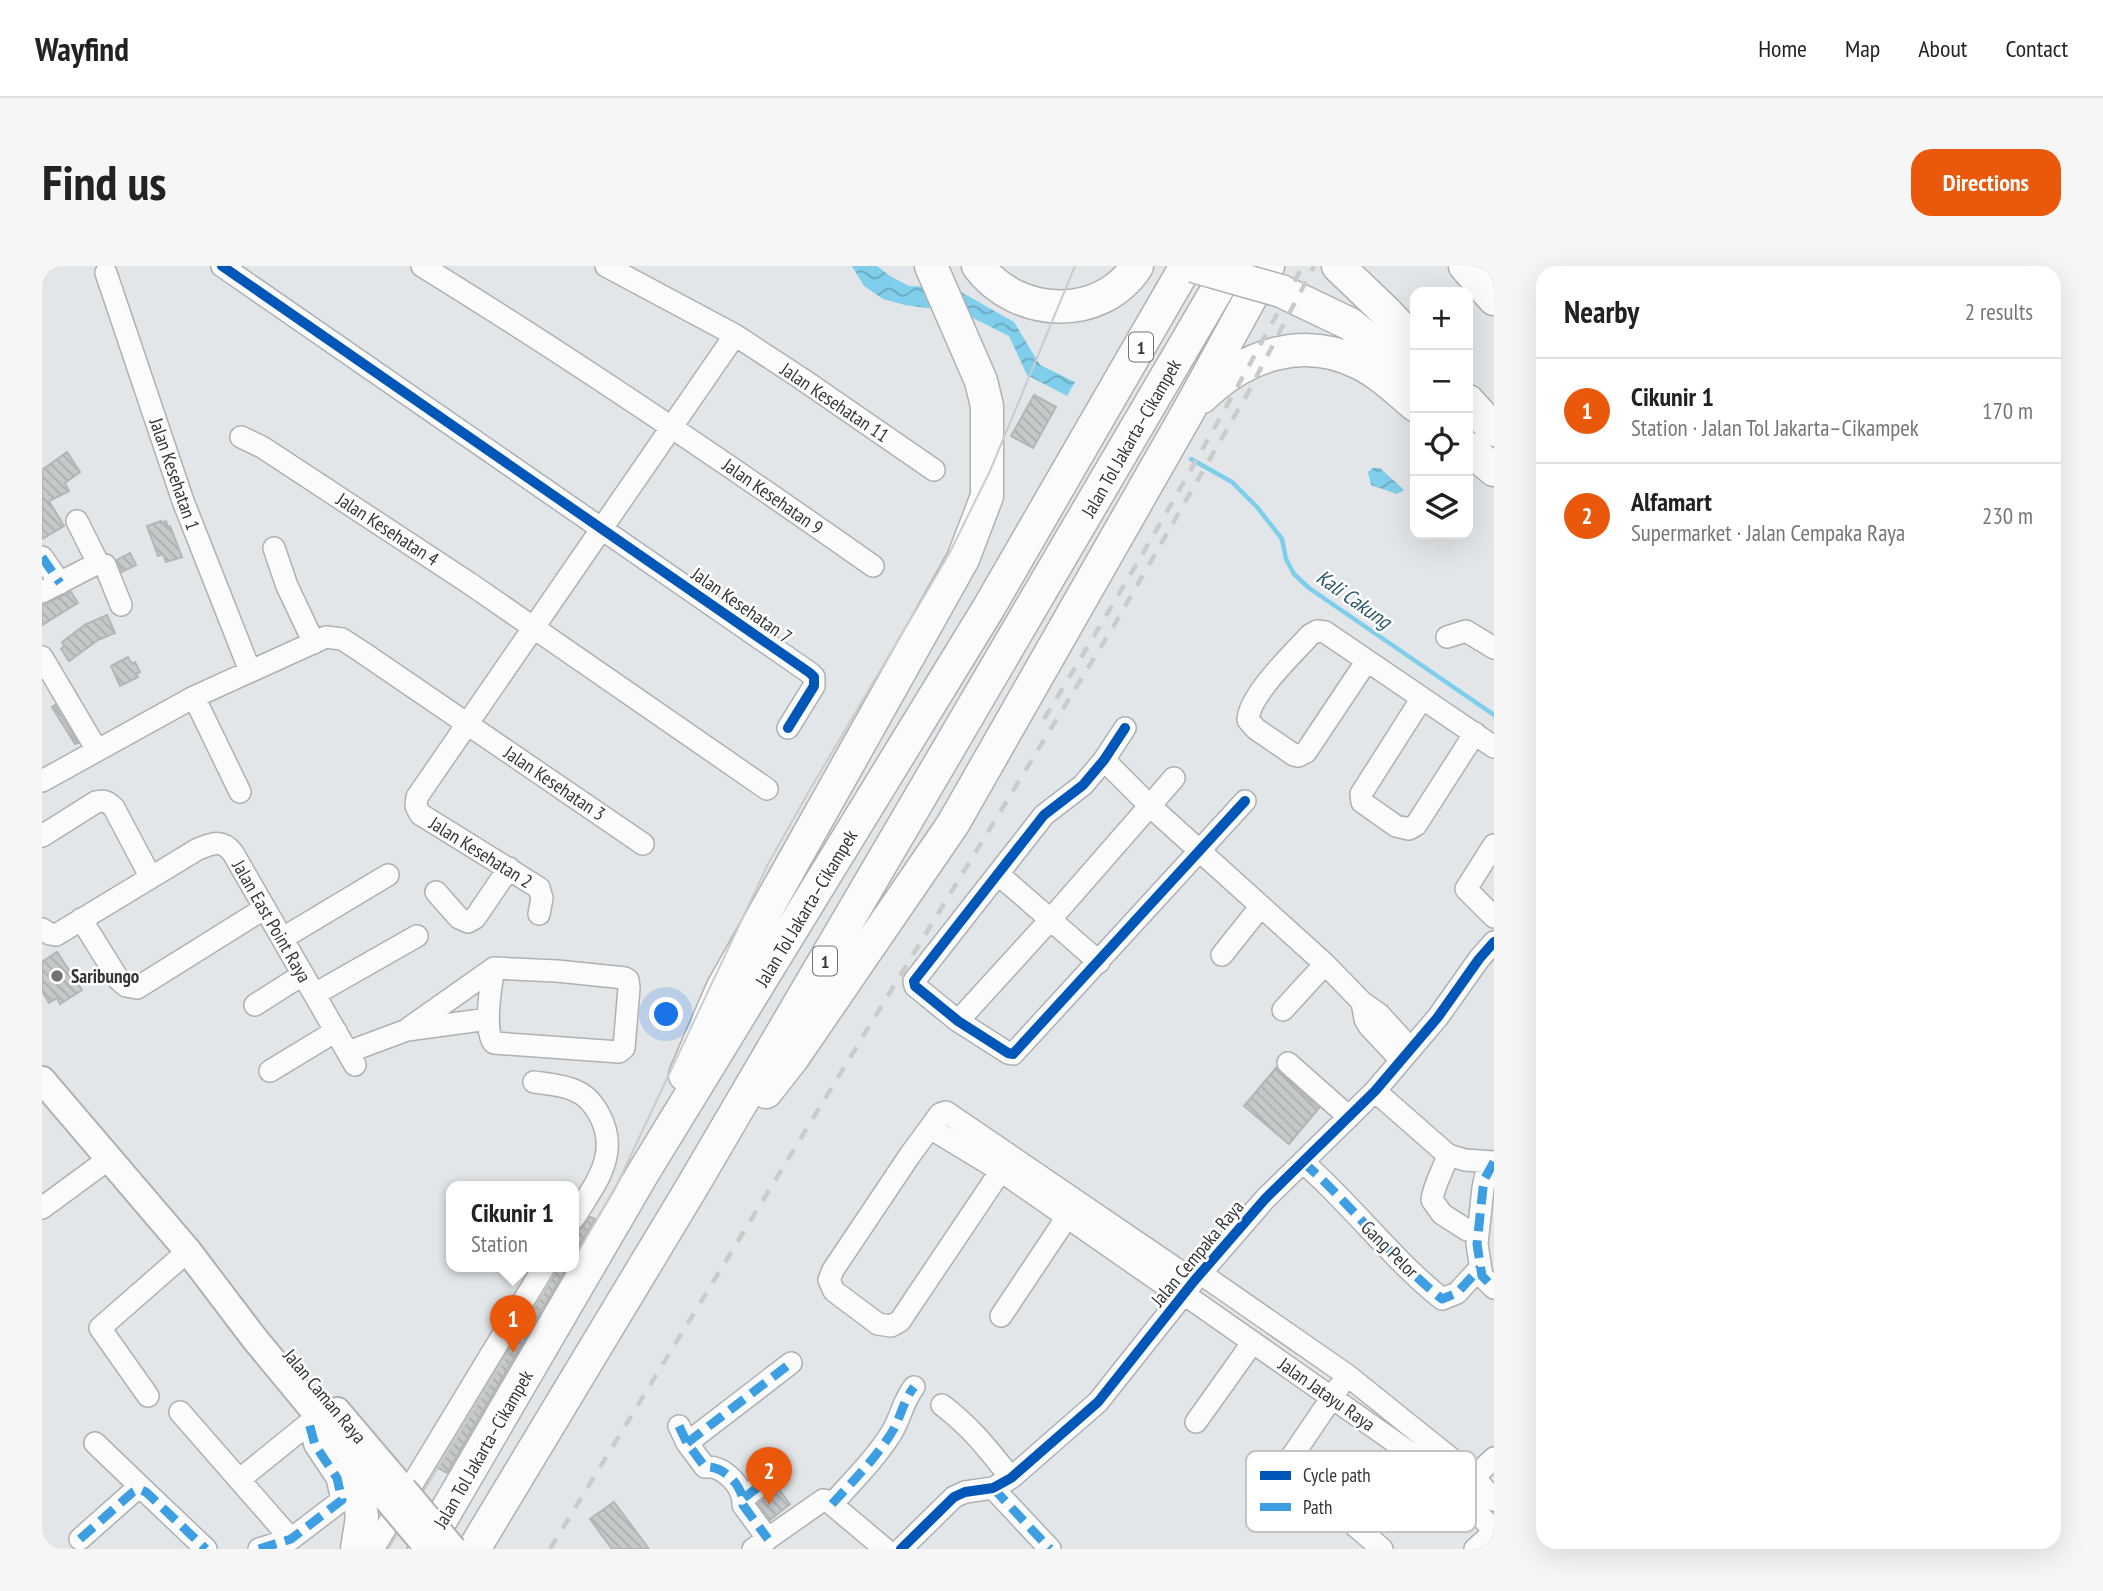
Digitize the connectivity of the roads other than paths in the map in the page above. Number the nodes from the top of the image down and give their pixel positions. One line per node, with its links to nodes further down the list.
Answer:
1 (222, 266): 30 (street)
2 (422, 266): 22 (street, Jalan Kesehatan 9)
3 (606, 266): 15 (street, Jalan Kesehatan 11)
4 (931, 266): 103 (highway)
5 (978, 266): 6 (highway)
6 (1137, 266)
7 (1186, 266): 103 (highway, Jalan Tol Jakarta–Cikampek / 1)
8 (1194, 266): 13 (highway, bridge)
9 (1231, 266): 104 (highway, Jalan Tol Jakarta–Cikampek / 1)
10 (1338, 266): 16 (highway)
11 (1465, 266): 14 (highway)
12 (106, 273): 43 (street, Jalan Kesehatan 1)
13 (1275, 279): 17 (highway); 20 (highway)
14 (1494, 299)
15 (735, 335): 22 (street); 27 (street, Jalan Kesehatan 11)
16 (1410, 338)
17 (1410, 372)
18 (1410, 401): 20 (highway)
19 (1473, 407): 23 (highway)
20 (1189, 410): 104 (highway)
21 (1473, 422): 25 (highway)
22 (672, 427): 30 (street); 34 (street, Jalan Kesehatan 9)
23 (1494, 430)
24 (241, 437): 37 (street, Jalan Kesehatan 4)
25 (1494, 439)
26 (1473, 452): 28 (highway)
27 (934, 470)
28 (1494, 470)
29 (77, 521): 33 (street)
30 (602, 528): 37 (street); 48 (street, Jalan Kesehatan 7)
31 (274, 548): 39 (street)
32 (42, 557): 35 (street)
33 (98, 563): 35 (street); 36 (street)
34 (873, 566)
35 (51, 588)
36 (121, 605)
37 (533, 626): 46 (street); 55 (street, Jalan Kesehatan 4)
38 (1447, 637): 40 (street)
39 (314, 643): 43 (street); 46 (street, Jalan Kesehatan 3)
40 (1494, 648)
41 (42, 657): 51 (street)
42 (1366, 662): 42 (street); 45 (street)
43 (250, 671): 44 (street)
44 (194, 697): 51 (street); 56 (street)
45 (1422, 698): 49 (street); 49 (street)
46 (467, 723): 60 (street, Jalan Kesehatan 3); 63 (street, Jalan Kesehatan 2)
47 (1125, 728): 52 (street)
48 (788, 729)
49 (1475, 733): 50 (street)
50 (1494, 747)
51 (97, 750): 54 (street)
52 (1104, 760): 58 (street); 64 (street)
53 (1174, 778): 58 (street)
54 (42, 781)
55 (767, 789)
56 (240, 792)
57 (1245, 801): 62 (street)
58 (1150, 806): 62 (street); 73 (street)
59 (42, 836): 66 (street)
60 (643, 844)
61 (1494, 845): 71 (street)
62 (1200, 850): 68 (street); 79 (street)
63 (509, 869): 67 (street); 70 (street, Jalan Kesehatan 2)
64 (998, 874): 73 (street); 88 (street)
65 (388, 875): 76 (street)
66 (150, 876): 69 (street, Jalan East Point Raya); 72 (street)
67 (436, 892)
68 (1261, 906): 78 (street); 80 (street)
69 (265, 908): 72 (street); 76 (street, Jalan East Point Raya)
70 (539, 914)
71 (1494, 917)
72 (81, 919): 74 (street)
73 (1051, 920): 79 (street); 88 (street)
74 (42, 929)
75 (416, 936): 83 (street)
76 (283, 938): 82 (street, Jalan East Point Raya)
77 (1494, 942): 91 (street, Jalan Cempaka Raya)
78 (1222, 955)
79 (1099, 962): 88 (street)
80 (1325, 964): 84 (street); 86 (street)
81 (494, 968): 87 (street); 87 (street); 89 (street)
82 (302, 975): 83 (street, Jalan East Point Raya); 85 (street)
83 (315, 994): 90 (street, Jalan East Point Raya)
84 (1362, 1002): 91 (street); 91 (street)
85 (255, 1005)
86 (1283, 1010)
87 (488, 1019): 89 (street)
88 (958, 1020)
89 (407, 1030): 90 (street, Jalan East Point Raya)
90 (336, 1031): 93 (street)
91 (1406, 1055): 96 (street, Jalan Cempaka Raya)
92 (1288, 1063): 97 (street)
93 (270, 1071)
94 (42, 1080): 99 (main road, Jalan Caman Raya)
95 (534, 1082): 106 (street)
96 (1375, 1091): 97 (street, Jalan Cempaka Raya); 98 (street)
97 (1349, 1117): 101 (street, Jalan Cempaka Raya)
98 (1448, 1155): 100 (street); 108 (street)
99 (110, 1158): 105 (street); 109 (main road, Jalan Caman Raya)
100 (1493, 1159): 110 (street)
101 (1303, 1162): 110 (street, Gang Pelor); 112 (street, Jalan Cempaka Raya)
102 (1005, 1164): 102 (street); 107 (street); 112 (street)
103 (643, 1173): 152 (highway, Jalan Tol Jakarta–Cikampek / 1)
104 (692, 1186): 155 (highway, Jalan Tol Jakarta–Cikampek / 1)
105 (42, 1208)
106 (579, 1210)
107 (1067, 1217): 112 (street); 114 (street)
108 (1467, 1230)
109 (188, 1251): 115 (main road, Jalan Caman Raya); 120 (street)
110 (1480, 1268): 113 (street)
111 (541, 1272): 151 (street)
112 (1190, 1286): 116 (street, Jalan Jatayu Raya); 118 (street, Jalan Jatayu Raya); 137 (street, Jalan Cempaka Raya)
113 (1494, 1288)
114 (1001, 1316)
115 (260, 1332): 124 (main road, Jalan Caman Raya); 134 (main road, Jalan Caman Raya)
116 (1253, 1342): 121 (street, Jalan Jatayu Raya); 125 (street)
117 (791, 1363): 139 (street)
118 (1347, 1375): 121 (street); 129 (street, Jalan Jatayu Raya)
119 (914, 1387): 141 (street)
120 (148, 1396)
121 (1332, 1398): 127 (street); 128 (street, Jalan Jatayu Raya)
122 (942, 1405): 137 (street)
123 (180, 1412): 136 (street)
124 (314, 1420): 131 (main road, Jalan Caman Raya); 136 (street); 146 (street)
125 (1196, 1422)
126 (95, 1443): 138 (street)
127 (1296, 1451)
128 (1408, 1451)
129 (1442, 1451)
130 (1494, 1458): 133 (street)
131 (354, 1460): 134 (main road, Jalan Caman Raya); 150 (highway)
132 (776, 1473): 139 (street)
133 (1476, 1475)
134 (382, 1479): 153 (main road, Jalan Caman Raya, bridge); 154 (main road, Jalan Caman Raya, bridge)
135 (1476, 1479): 140 (street, Jalan Jatayu Raya)
136 (239, 1480): 146 (street)
137 (1002, 1483): 157 (street, Jalan Cempaka Raya); 158 (street)
138 (146, 1492): 145 (street); 148 (street)
139 (744, 1498): 147 (street)
140 (1494, 1500)
141 (832, 1504): 147 (street); 156 (street)
142 (1476, 1512): 144 (street, Jalan Jatayu Raya)
143 (1362, 1532): 159 (street)
144 (1494, 1532): 160 (street)
145 (80, 1539)
146 (291, 1539): 149 (street)
147 (760, 1544)
148 (206, 1549)
149 (259, 1549)
150 (357, 1549)
151 (373, 1549)
152 (424, 1549)
153 (429, 1549)
154 (453, 1549)
155 (474, 1549)
156 (885, 1549)
157 (901, 1549)
158 (1050, 1549)
159 (1382, 1549)
160 (1475, 1549)

